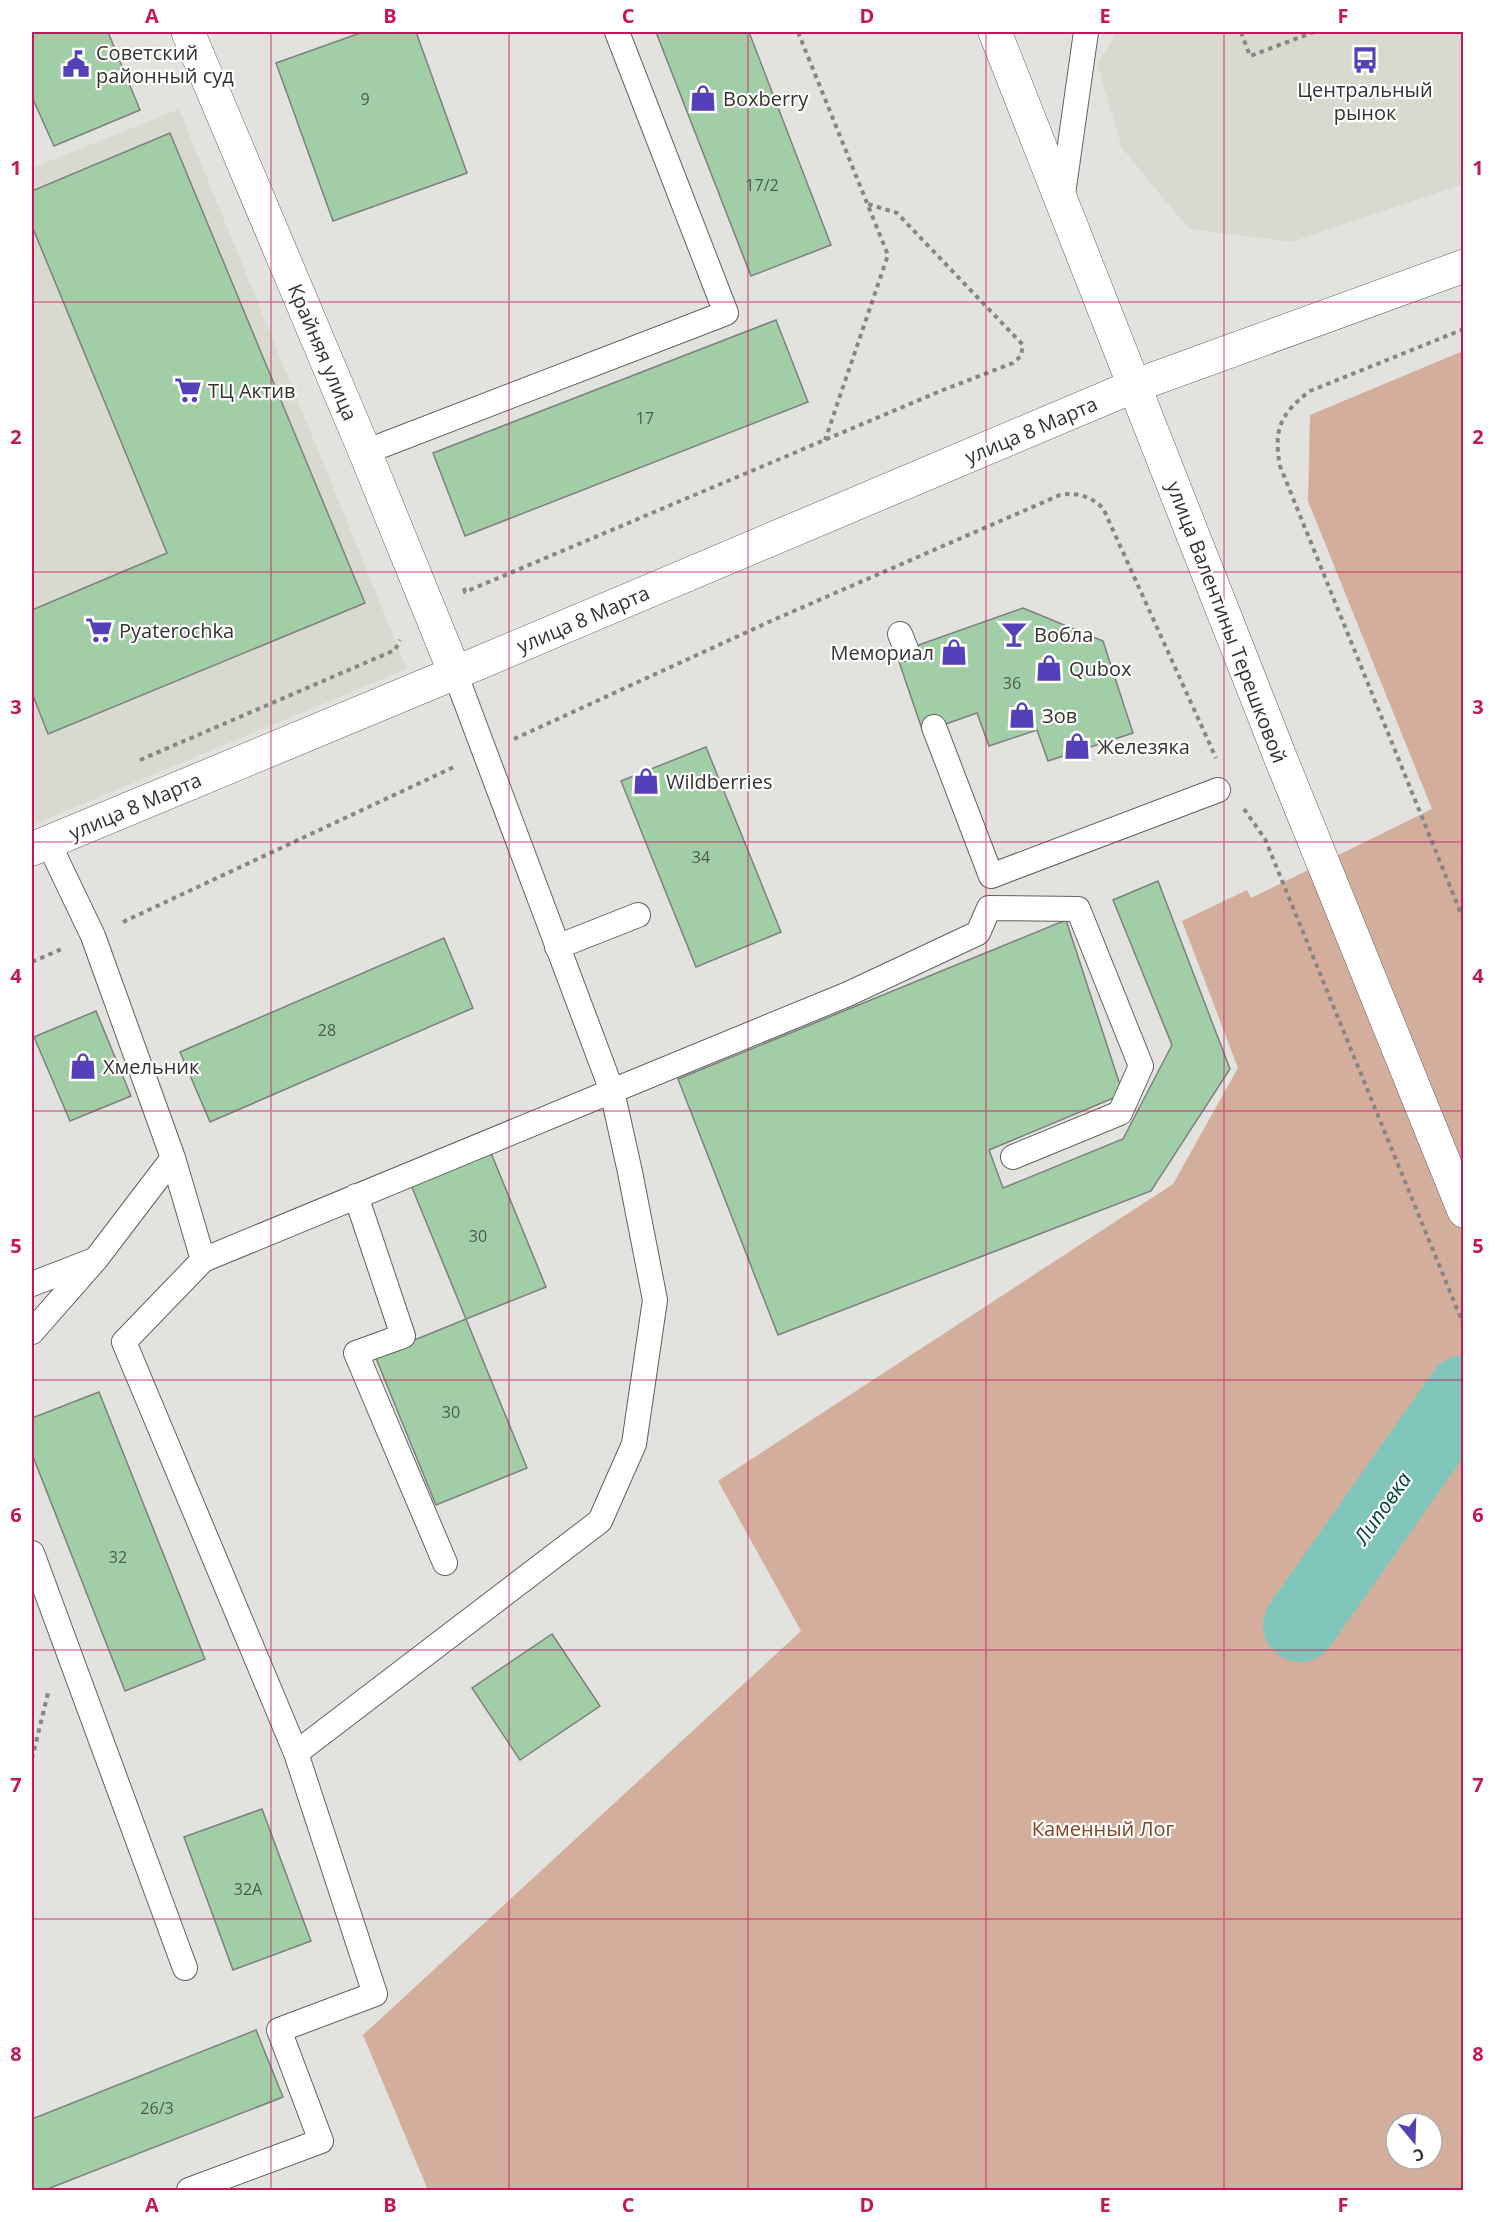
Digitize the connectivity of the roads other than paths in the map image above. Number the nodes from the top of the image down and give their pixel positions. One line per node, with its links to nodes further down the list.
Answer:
1 (188, 32): 8 (street, Крайняя улица)
2 (617, 32): 8 (lane)
3 (995, 32): 5 (street, улица Валентины Терешковой)
4 (1086, 32): 5 (lane)
5 (1062, 201): 7 (street, улица Валентины Терешковой)
6 (1464, 266): 7 (street, улица 8 Марта)
7 (1134, 386): 9 (street, улица 8 Марта); 19 (street, улица Валентины Терешковой)
8 (365, 452): 9 (street, Крайняя улица)
9 (455, 673): 12 (street, улица 8 Марта); 14 (lane)
10 (934, 728): 11 (lane)
11 (1218, 790)
12 (40, 845): 17 (lane)
13 (638, 915): 14 (lane)
14 (557, 947): 15 (lane)
15 (612, 1091): 16 (lane); 18 (lane); 26 (lane)
16 (1013, 1157)
17 (173, 1158): 20 (lane); 21 (lane)
18 (356, 1196): 21 (lane); 25 (lane)
19 (1464, 1211)
20 (96, 1259): 22 (lane); 23 (lane)
21 (203, 1260): 26 (lane)
22 (32, 1284)
23 (32, 1332)
24 (32, 1553): 27 (lane)
25 (445, 1563)
26 (296, 1753): 28 (lane)
27 (185, 1968)
28 (189, 2190)

